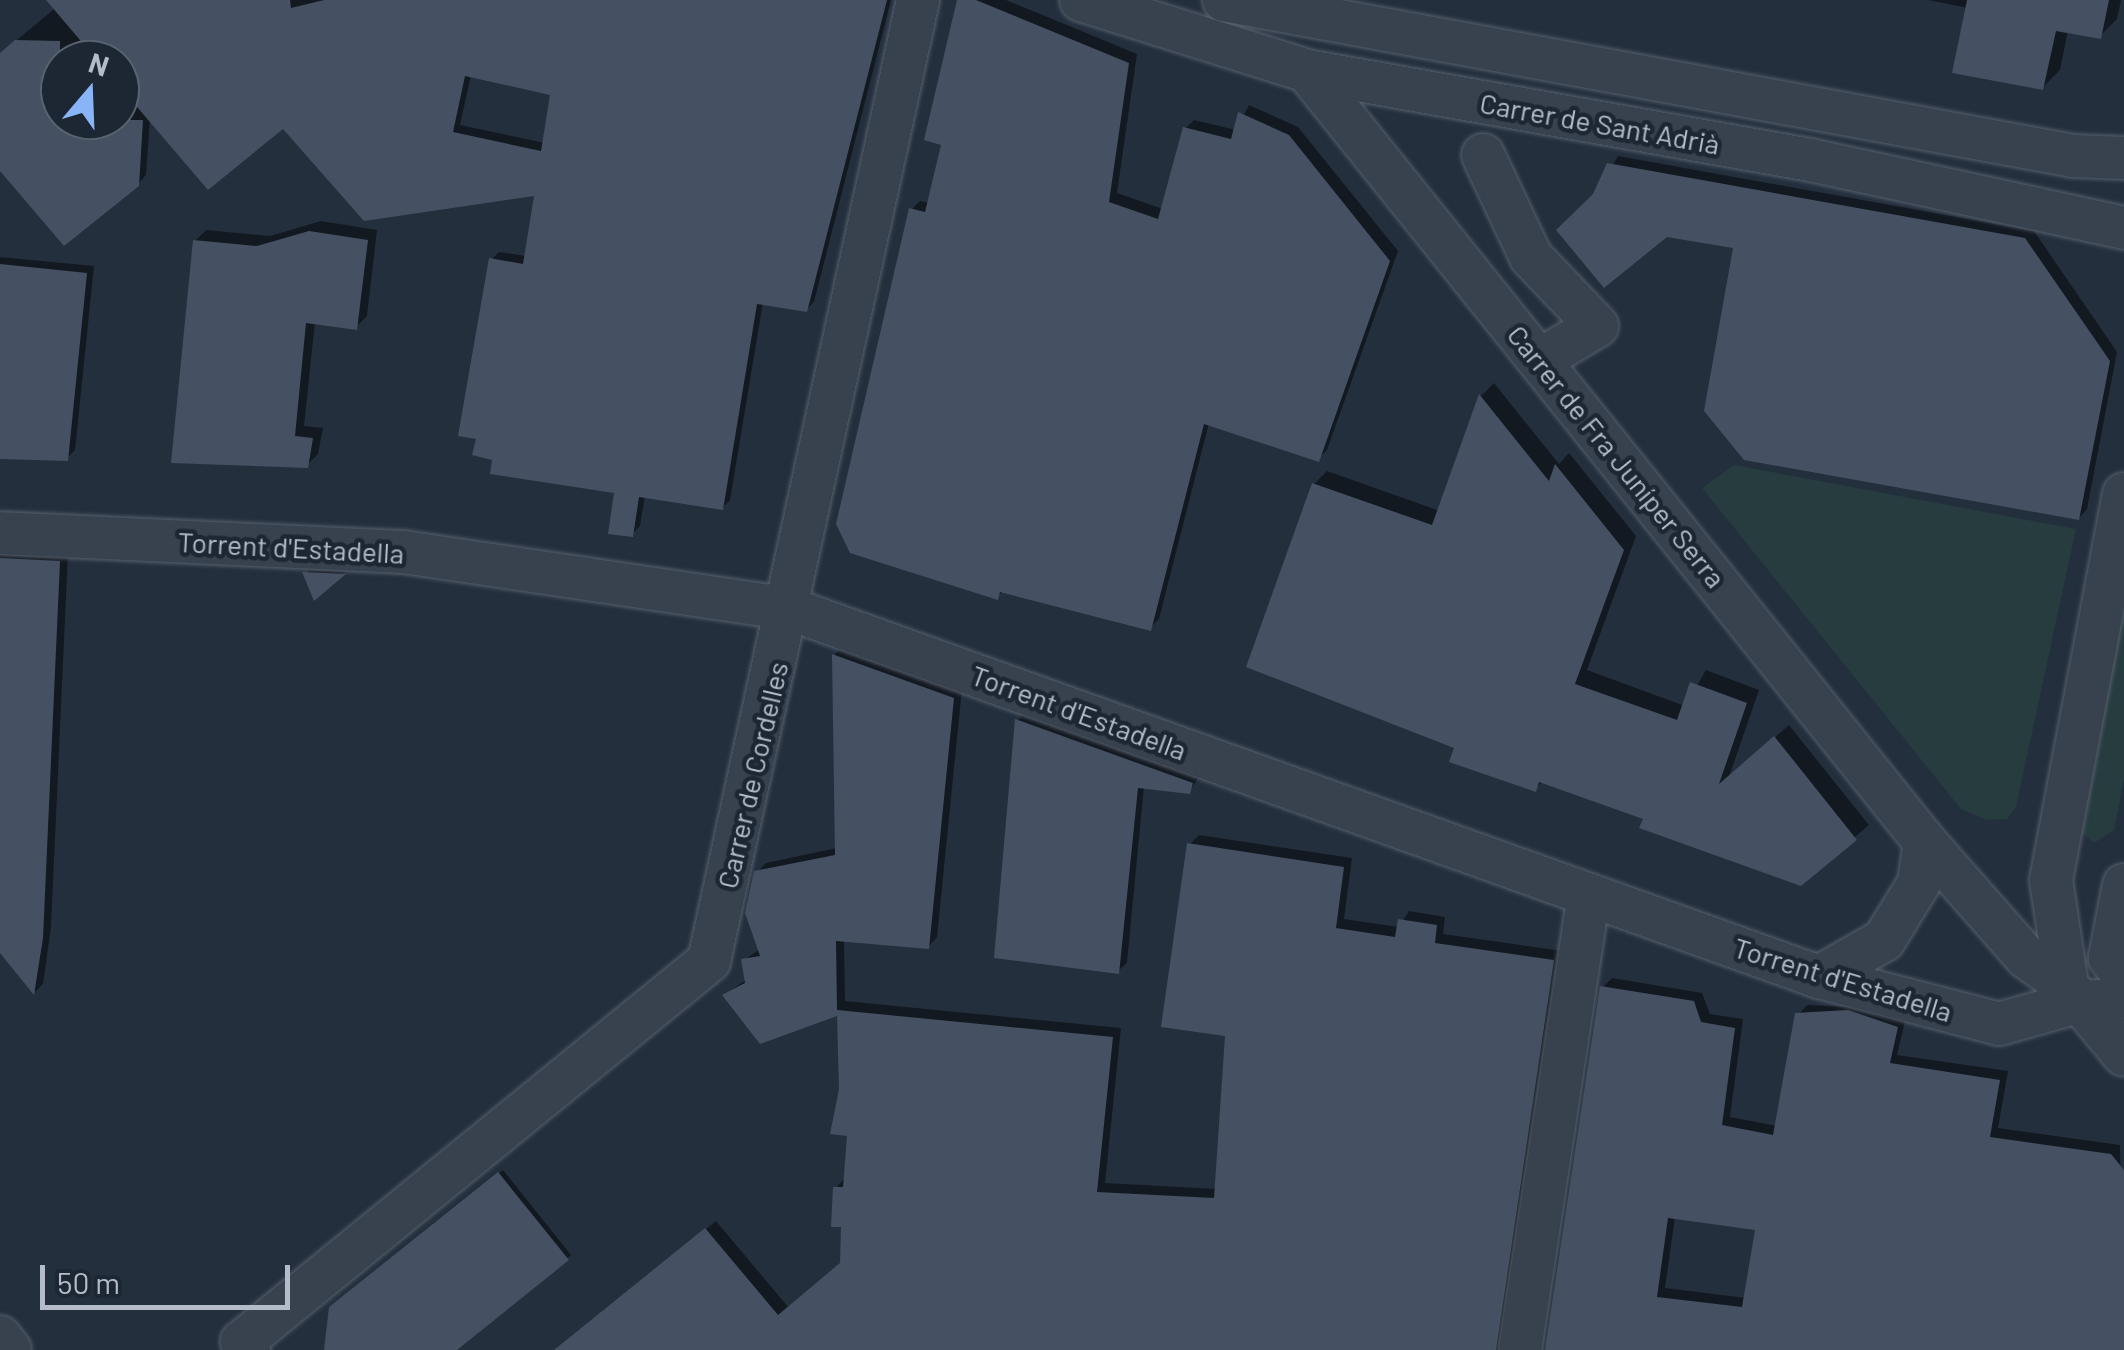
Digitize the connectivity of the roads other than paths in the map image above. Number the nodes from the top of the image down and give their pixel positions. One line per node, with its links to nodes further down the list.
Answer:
1 (918, 0): 11 (street, Carrer de Cordelles)
2 (1081, 0): 4 (street, Carrer de Sant Adrià)
3 (1224, 0): 6 (street, Carrer de Sant Adrià)
4 (1308, 71): 7 (street, Carrer de Sant Adrià); 8 (street, Carrer de Fra Juníper Serra)
5 (1483, 155): 8 (street)
6 (2124, 158)
7 (2124, 228)
8 (1540, 360): 12 (street, Carrer de Fra Juníper Serra)
9 (2124, 494): 17 (street)
10 (0, 533): 11 (street, Torrent d'Estadella)
11 (790, 609): 14 (street, Torrent d'Estadella); 20 (street, Carrer de Cordelles)
12 (1926, 842): 16 (street); 17 (street, Carrer de Fra Juníper Serra)
13 (2124, 885): 15 (street)
14 (1589, 895): 16 (street, Torrent d'Estadella); 22 (street)
15 (2117, 967)
16 (1819, 977): 17 (street, Torrent d'Estadella)
17 (2092, 1001): 18 (street, Carrer de Fra Juníper Serra)
18 (2124, 1055)
19 (0, 1337): 21 (street)
20 (246, 1346)
21 (10, 1350)
22 (1520, 1350)

